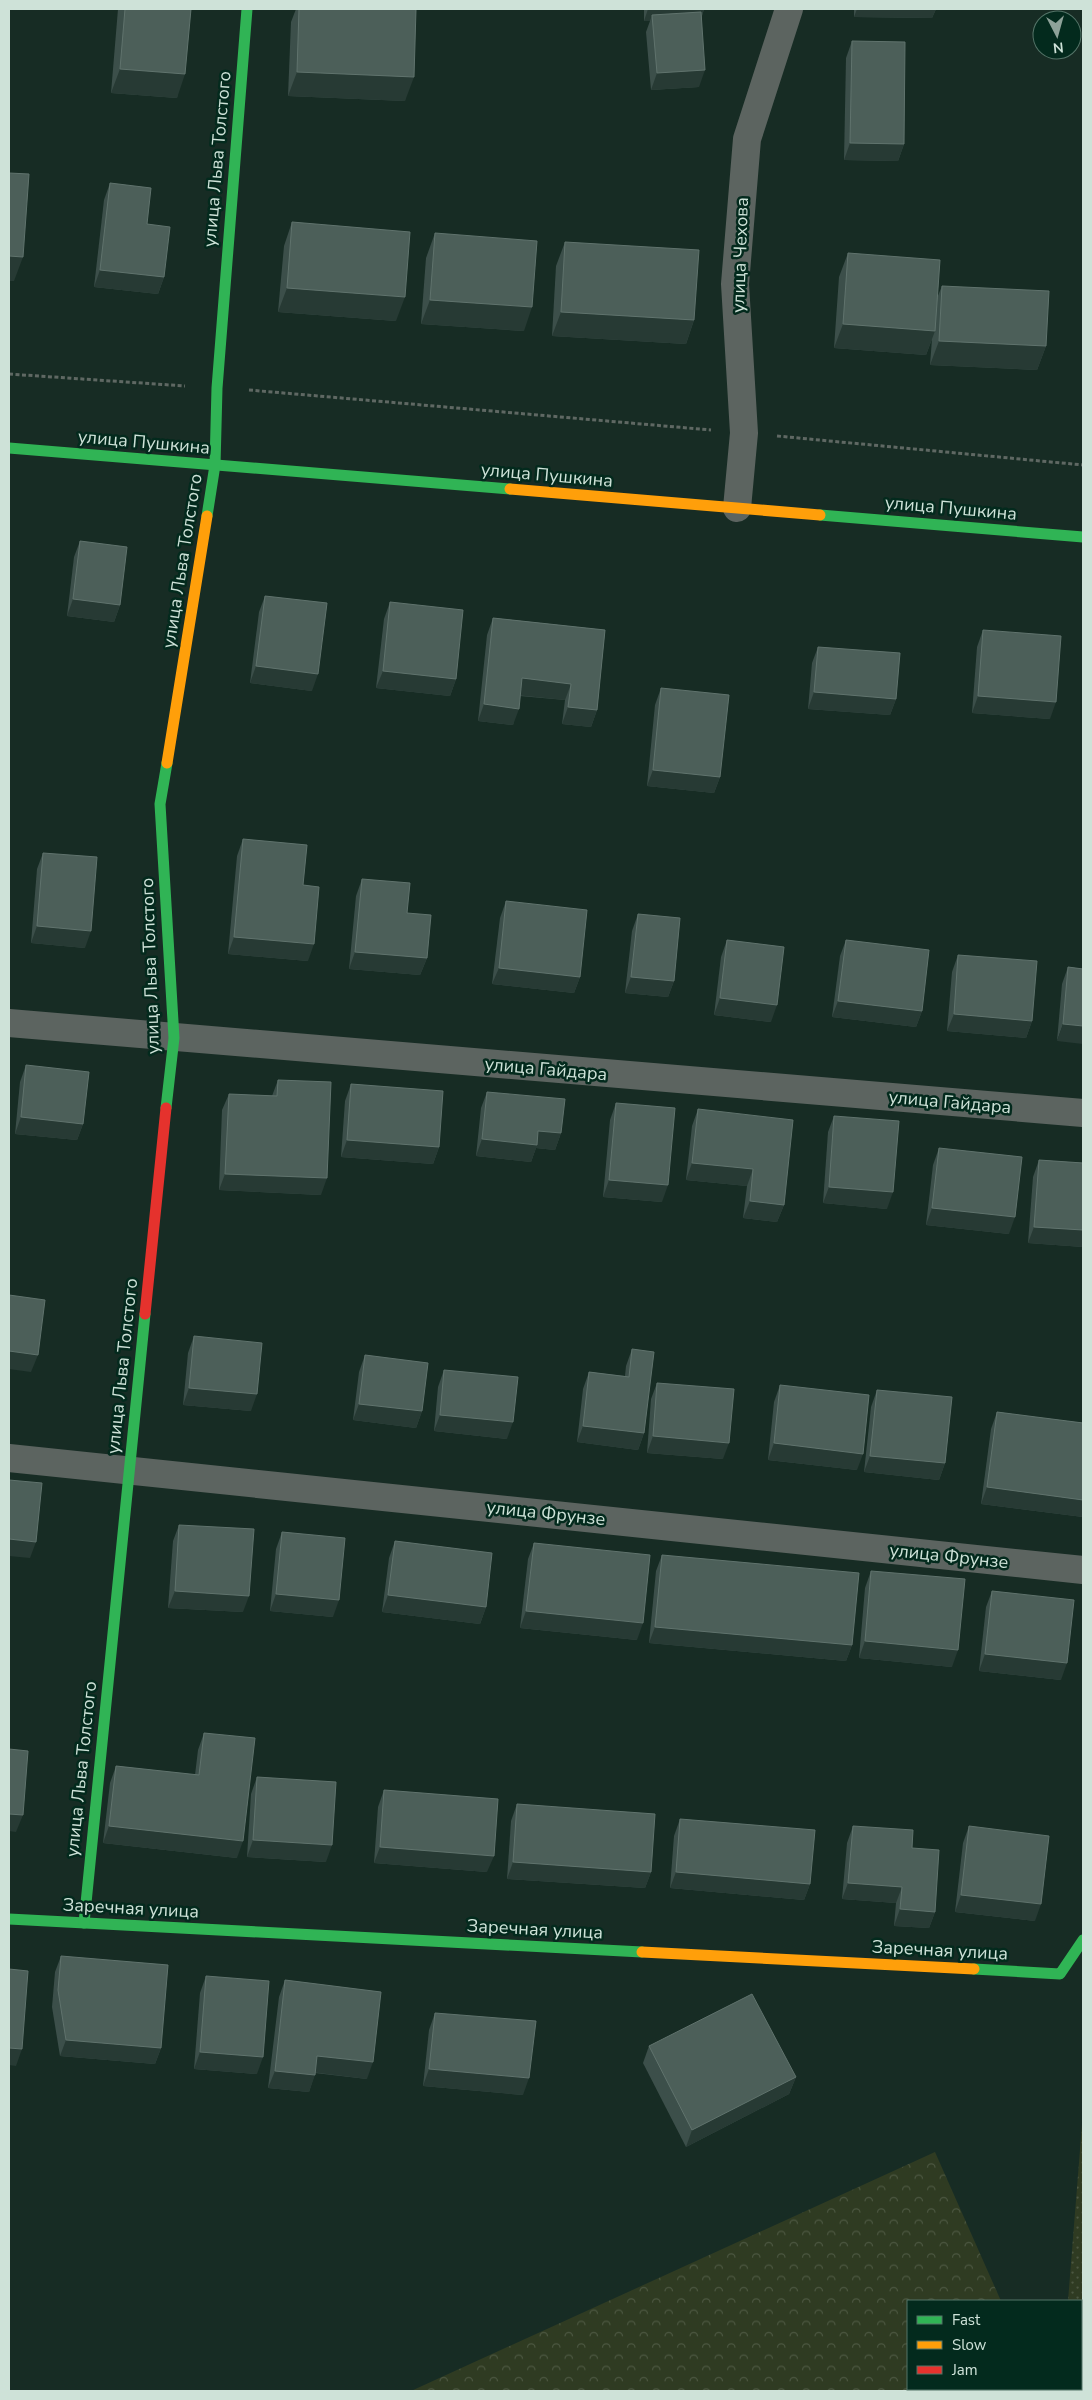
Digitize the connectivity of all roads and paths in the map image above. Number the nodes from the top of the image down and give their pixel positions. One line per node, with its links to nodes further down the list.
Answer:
1 (247, 9): 4 (street, улица Льва Толстого)
2 (789, 9): 5 (street, улица Чехова)
3 (9, 374): 4 (path)
4 (217, 388): 5 (path); 7 (street, улица Льва Толстого)
5 (744, 433): 8 (path); 9 (street, улица Чехова)
6 (9, 448): 7 (street, улица Пушкина)
7 (215, 465): 9 (street, улица Пушкина); 12 (street, улица Льва Толстого)
8 (1083, 465)
9 (737, 508): 10 (street, улица Пушкина)
10 (1083, 537)
11 (9, 1023): 12 (street, улица Гайдара)
12 (174, 1038): 13 (street, улица Гайдара); 15 (street, улица Льва Толстого)
13 (1083, 1113)
14 (9, 1458): 15 (street, улица Фрунзе)
15 (128, 1469): 16 (street, улица Фрунзе); 18 (street, улица Льва Толстого)
16 (1083, 1570)
17 (9, 1919): 18 (street, Заречная улица)
18 (84, 1922): 19 (street, Заречная улица)
19 (1083, 1940)

